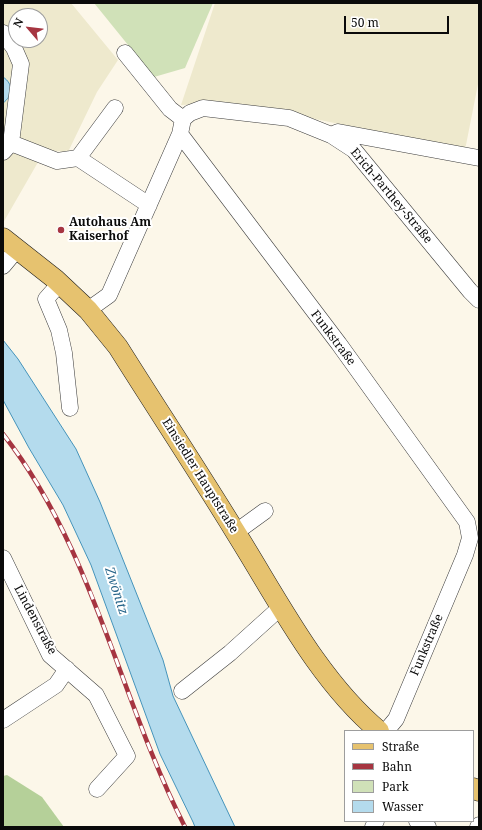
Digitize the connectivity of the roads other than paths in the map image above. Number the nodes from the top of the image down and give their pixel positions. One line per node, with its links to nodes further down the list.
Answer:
1 (3, 34): 6 (street)
2 (125, 53): 4 (street, Funkstraße)
3 (115, 108): 7 (street)
4 (182, 127): 5 (street, Erich-Parthey-Straße); 9 (street); 24 (street, Funkstraße)
5 (331, 135): 8 (street); 13 (street, Erich-Parthey-Straße)
6 (7, 148): 7 (street)
7 (78, 158): 9 (street)
8 (479, 158)
9 (149, 205): 14 (street)
10 (11, 243): 11 (street); 12 (main road, Einsiedler Hauptstraße)
11 (3, 266)
12 (60, 283): 14 (main road, Einsiedler Hauptstraße); 15 (street)
13 (479, 300)
14 (88, 310): 17 (main road, Einsiedler Hauptstraße)
15 (70, 408)
16 (265, 511): 17 (street)
17 (236, 532): 19 (main road, Einsiedler Hauptstraße)
18 (3, 558): 20 (street, Lindenstraße)
19 (281, 606): 21 (street); 23 (main road, Einsiedler Hauptstraße)
20 (67, 669): 22 (street); 25 (street, Lindenstraße)
21 (182, 691)
22 (3, 720)
23 (378, 730)
24 (387, 730)
25 (97, 790)
26 (419, 822): 27 (street)
27 (428, 827)

